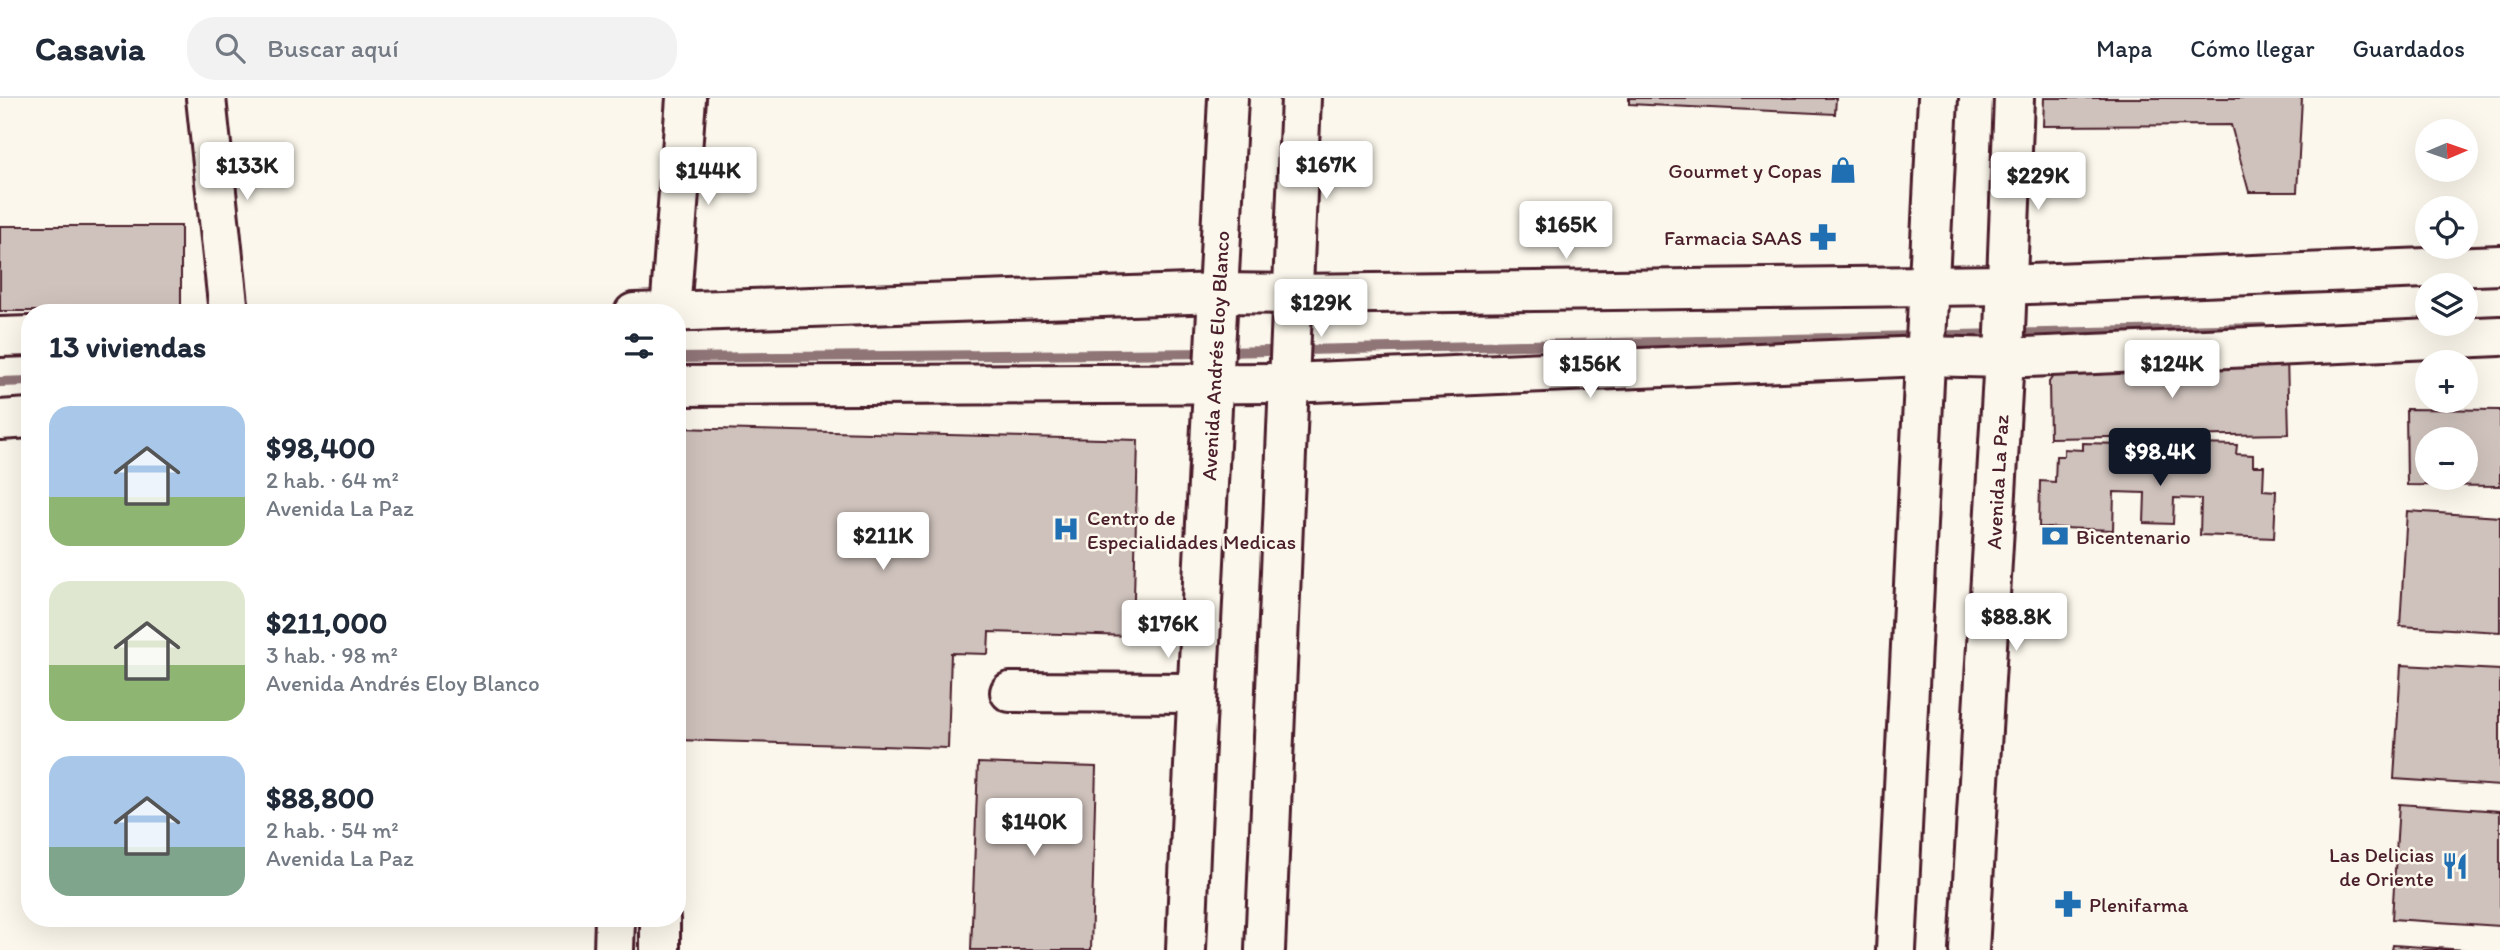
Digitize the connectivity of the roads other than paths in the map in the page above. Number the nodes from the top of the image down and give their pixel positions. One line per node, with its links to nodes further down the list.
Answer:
1 (206, 98): 12 (street)
2 (686, 98): 13 (street)
3 (1227, 98): 10 (street, Avenida Andrés Eloy Blanco)
4 (1301, 98): 11 (street)
5 (1938, 98): 8 (street)
6 (2014, 98): 9 (street, Avenida La Paz)
7 (2500, 265): 9 (street)
8 (1928, 285): 9 (street); 11 (street); 18 (street)
9 (2005, 285): 19 (street, Avenida La Paz)
10 (1219, 298): 11 (street); 14 (street); 20 (street, Avenida Andrés Eloy Blanco)
11 (1293, 298): 21 (street)
12 (228, 304)
13 (659, 304)
14 (686, 311)
15 (21, 336): 17 (street)
16 (2500, 336): 19 (street)
17 (0, 337)
18 (1925, 345): 19 (street); 21 (street); 33 (street)
19 (2004, 346): 34 (street, Avenida La Paz)
20 (1212, 378): 21 (street); 22 (street); 26 (street, Avenida Andrés Eloy Blanco)
21 (1289, 378): 32 (street)
22 (686, 386)
23 (21, 419): 24 (street)
24 (0, 420)
25 (1010, 691): 26 (street)
26 (1196, 693): 31 (street, Avenida Andrés Eloy Blanco)
27 (615, 927): 29 (street)
28 (660, 927): 30 (street)
29 (614, 950)
30 (660, 950)
31 (1186, 950)
32 (1265, 950)
33 (1896, 950)
34 (1969, 950)

